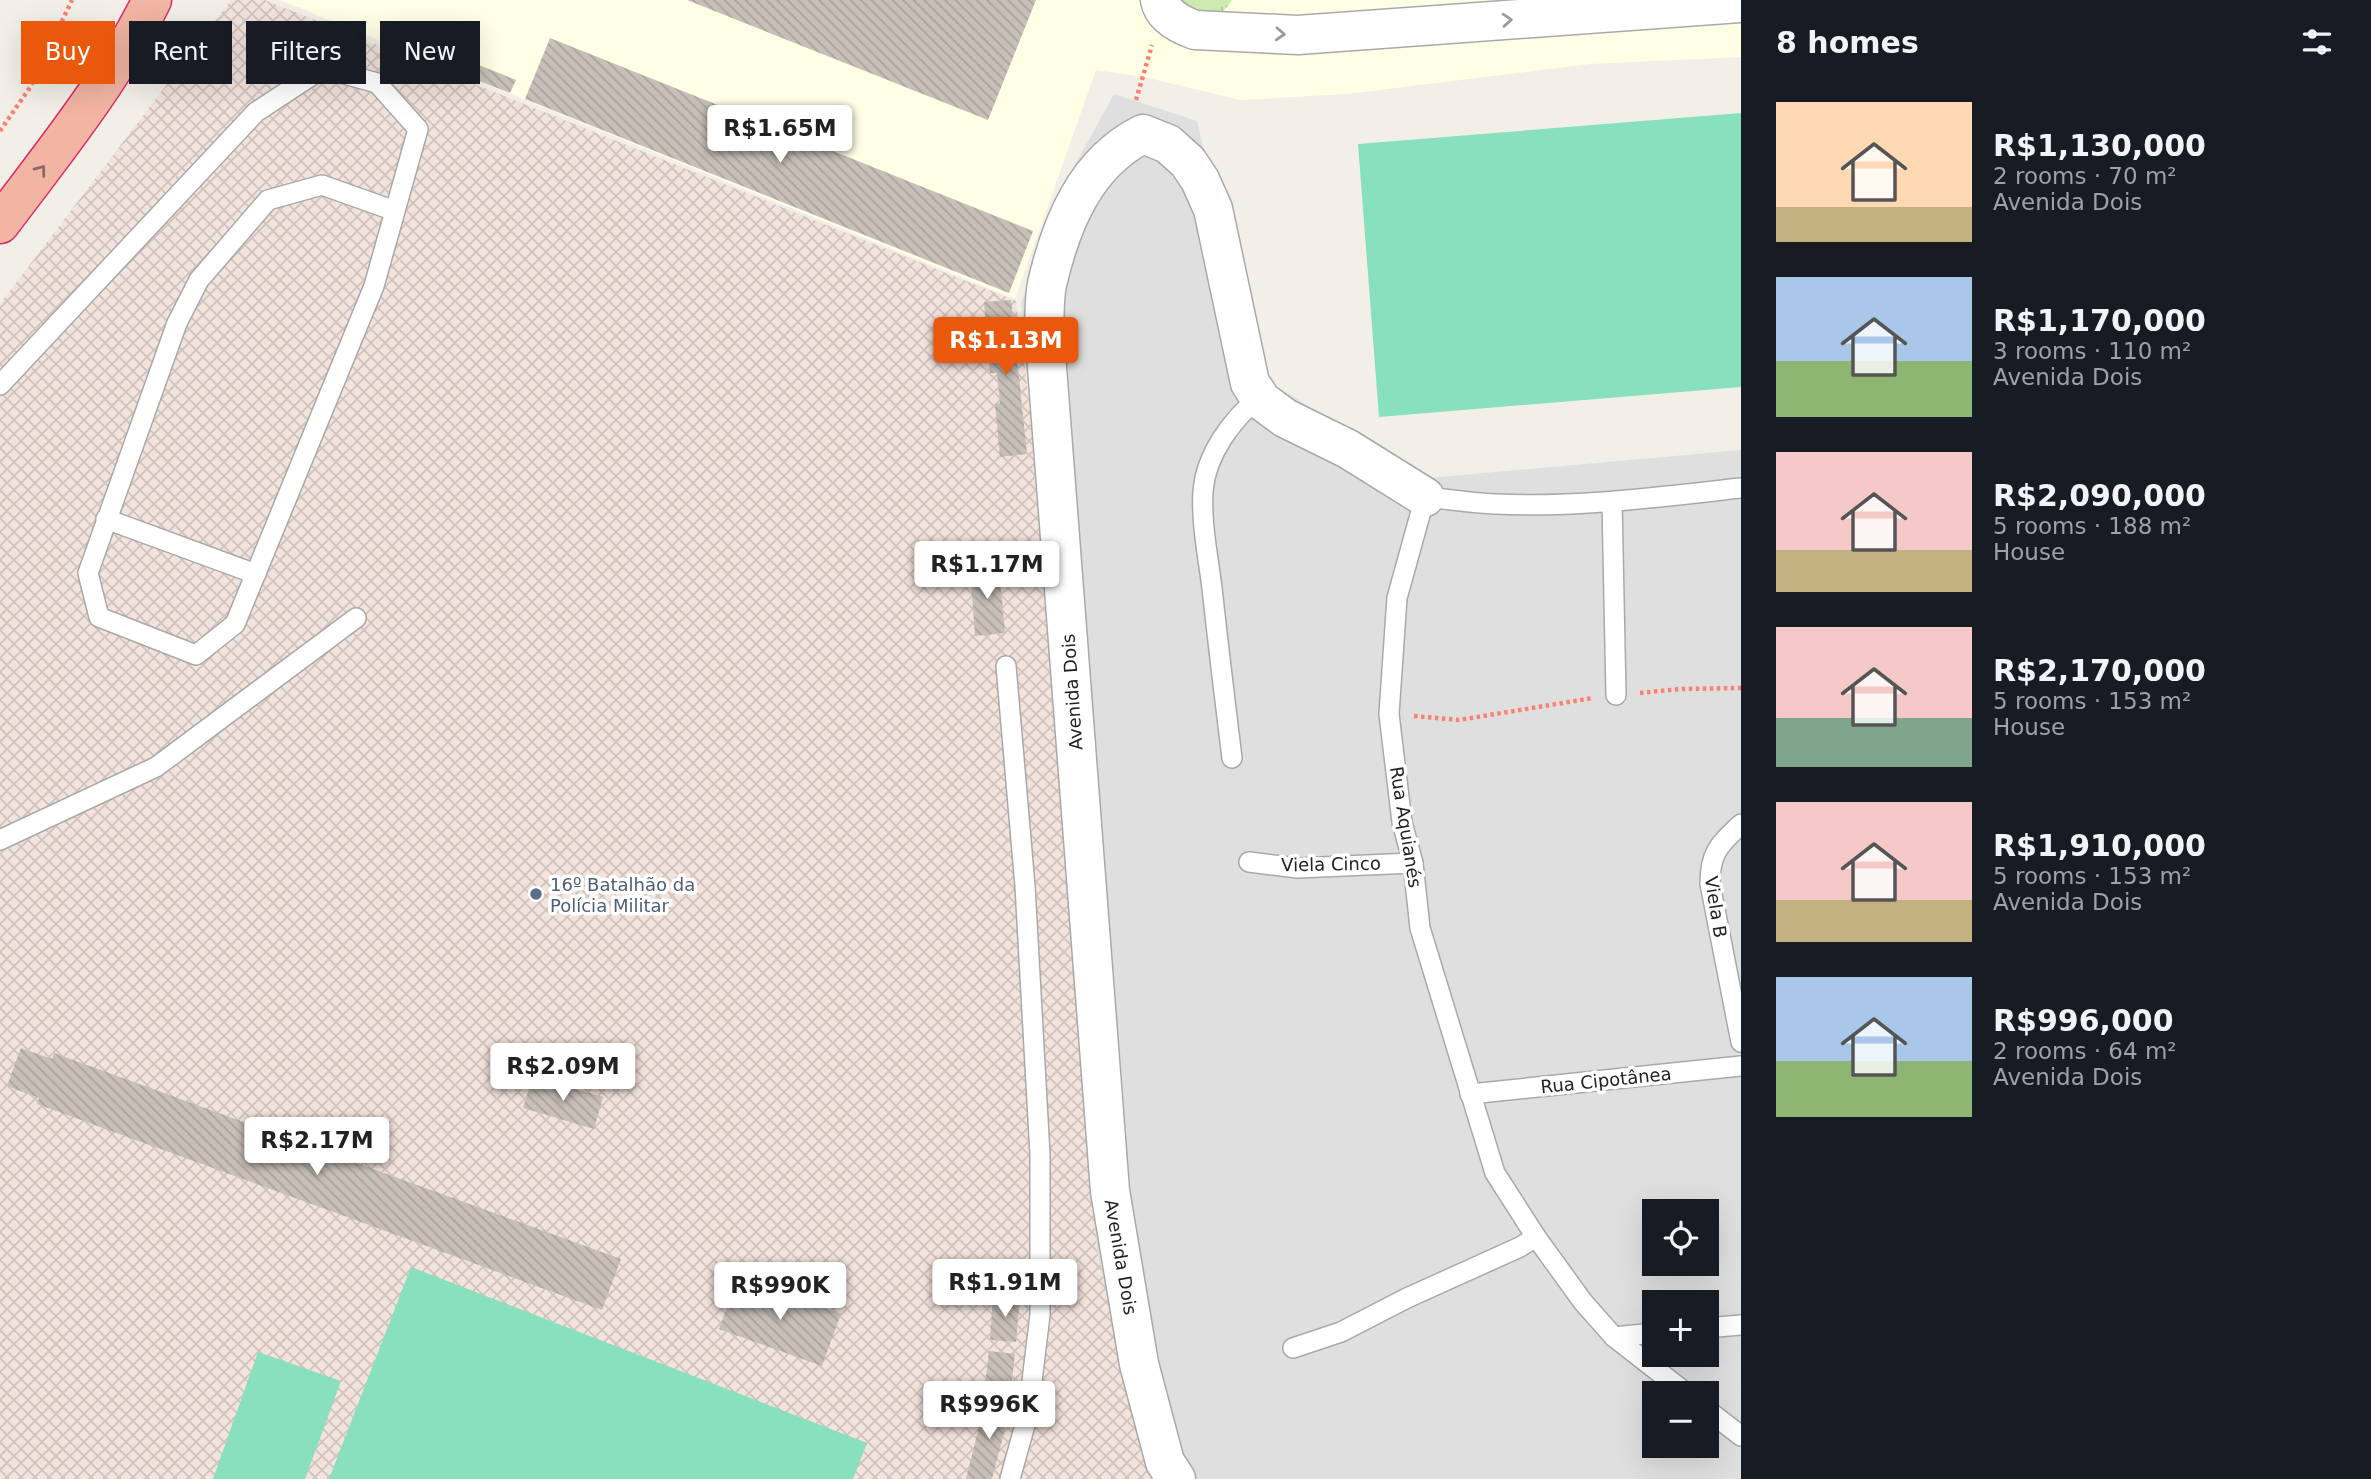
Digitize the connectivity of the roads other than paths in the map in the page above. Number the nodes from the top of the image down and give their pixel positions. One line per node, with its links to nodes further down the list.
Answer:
1 (152, 0): 7 (highway, one-way to 1)
2 (1244, 0): 5 (street)
3 (1161, 3): 5 (street)
4 (1741, 3): 5 (street, one-way to 4)
5 (1212, 30)
6 (395, 211): 8 (lane); 13 (lane); 14 (lane)
7 (0, 224)
8 (0, 385)
9 (1259, 397): 11 (street); 18 (lane); 36 (street, Avenida Dois)
10 (1741, 488): 12 (lane)
11 (1425, 497): 12 (lane); 22 (lane, Rua Aquianés)
12 (1612, 502): 17 (lane)
13 (106, 519): 14 (lane); 14 (lane)
14 (256, 574)
15 (356, 618): 20 (lane)
16 (1006, 666): 35 (lane)
17 (1616, 695)
18 (1232, 758)
19 (1741, 824): 23 (lane, Viela B)
20 (0, 840)
21 (1249, 862): 22 (lane, Viela Cinco)
22 (1413, 863): 25 (lane, Rua Aquianés)
23 (1741, 1041)
24 (1741, 1066): 25 (lane, Rua Cipotânea)
25 (1470, 1094): 26 (lane, Rua Aquianés)
26 (1536, 1237): 30 (lane, Rua Aquianés); 31 (lane)
27 (1741, 1325): 28 (lane)
28 (1719, 1327)
29 (1642, 1334): 30 (lane)
30 (1614, 1337): 32 (lane, Rua Aquianés)
31 (1293, 1348)
32 (1671, 1381)
33 (1719, 1419): 34 (lane)
34 (1741, 1436)
35 (1010, 1479)
36 (1176, 1479)

